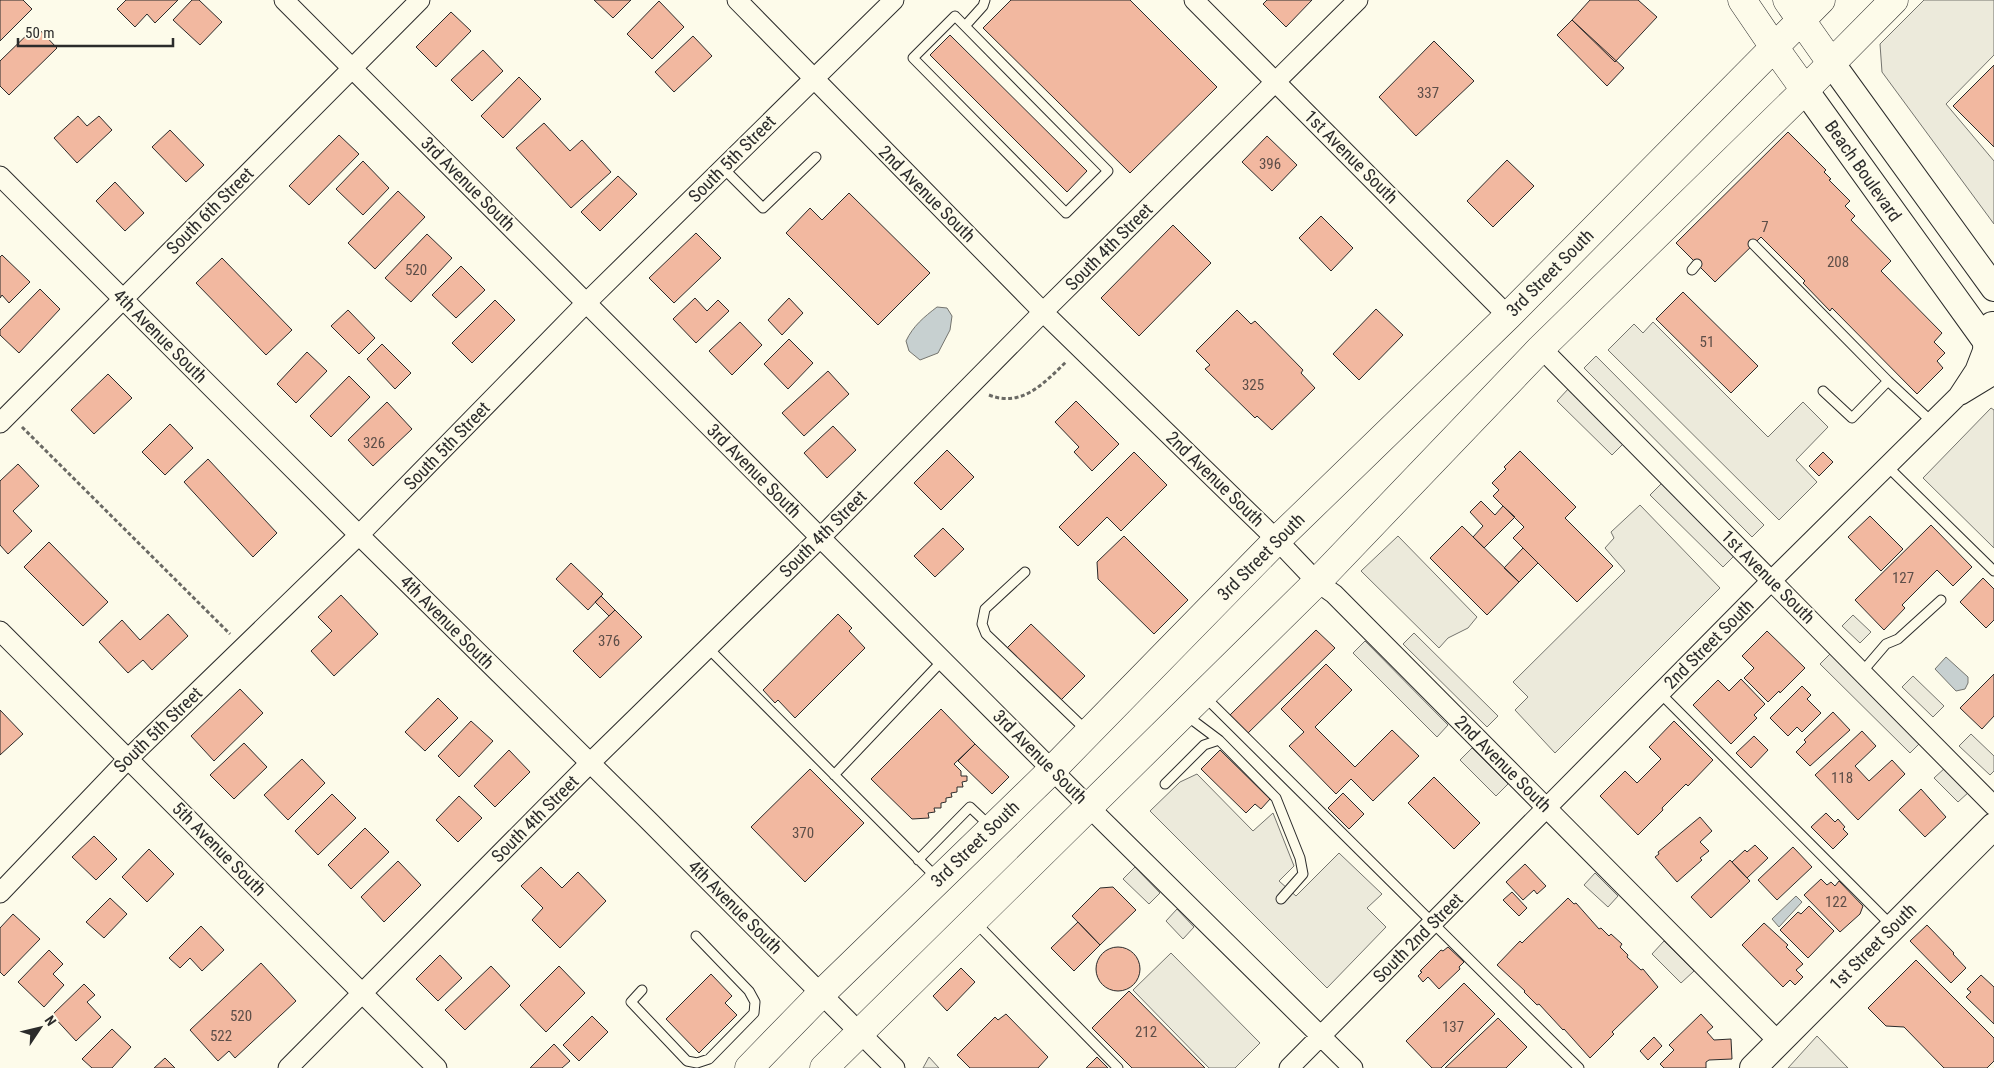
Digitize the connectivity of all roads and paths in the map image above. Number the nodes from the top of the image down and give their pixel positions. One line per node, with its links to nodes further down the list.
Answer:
1 (284, 0): 15 (street, 3rd Avenue South)
2 (420, 0): 15 (street, South 6th Street)
3 (737, 0): 16 (street, 2nd Avenue South)
4 (894, 0): 16 (street, South 5th Street)
5 (985, 0): 12 (lane)
6 (1194, 0): 17 (street, 1st Avenue South)
7 (1358, 0): 17 (street, South 4th Street)
8 (1742, 0): 13 (main road, Beach Boulevard)
9 (1821, 0): 11 (main road, 3rd Street South)
10 (1894, 0): 14 (main road)
11 (1794, 10): 13 (main road, 3rd Street South); 14 (main road, Beach Boulevard)
12 (965, 26): 12 (lane)
13 (1774, 47): 18 (main road, Beach Boulevard); 27 (main road, 3rd Street South)
14 (1832, 64): 18 (main road); 23 (street, Beach Boulevard)
15 (352, 68): 24 (street, South 6th Street); 25 (street, 3rd Avenue South)
16 (814, 79): 20 (street, South 5th Street); 26 (street, 2nd Avenue South)
17 (1276, 81): 26 (street, South 4th Street); 27 (street, 1st Avenue South)
18 (1805, 90): 28 (street, Beach Boulevard); 30 (main road)
19 (816, 157): 20 (lane)
20 (723, 168): 25 (street, South 5th Street)
21 (0, 176): 24 (street, 4th Avenue South)
22 (1753, 244): 32 (lane)
23 (1994, 288)
24 (123, 299): 36 (street, South 6th Street); 39 (street, 4th Avenue South)
25 (587, 302): 39 (street, South 5th Street); 40 (street, 3rd Avenue South)
26 (1043, 312): 29 (street, 2nd Avenue South); 33 (street, South 4th Street)
27 (1508, 316): 41 (main road, 3rd Street South)
28 (1990, 342): 35 (street)
29 (1081, 348): 33 (path); 41 (street, 2nd Avenue South)
30 (1541, 348): 44 (street, 1st Avenue South); 45 (main road)
31 (1994, 375): 35 (street)
32 (1888, 381): 34 (lane); 37 (lane)
33 (970, 387): 40 (street, South 4th Street)
34 (1822, 391)
35 (1958, 396): 37 (street, 2nd Street South)
36 (5, 419): 48 (path)
37 (1932, 422): 38 (street, 2nd Street South)
38 (1887, 466): 42 (lane); 44 (street, 2nd Street South)
39 (359, 535): 48 (street, South 5th Street); 57 (street, 4th Avenue South)
40 (820, 538): 49 (street, South 4th Street); 50 (street, 3rd Avenue South)
41 (1277, 540): 45 (street, 2nd Avenue South); 54 (main road, 3rd Street South)
42 (1994, 571)
43 (1024, 572): 54 (lane)
44 (1772, 580): 51 (street, 1st Avenue South); 52 (street, 2nd Street South)
45 (1317, 582): 53 (main road); 63 (street, 2nd Avenue South)
46 (1941, 600): 51 (lane)
47 (0, 631): 56 (street, 5th Avenue South)
48 (244, 647): 56 (street, South 5th Street)
49 (708, 648): 57 (street, South 4th Street); 59 (lane)
50 (943, 660): 58 (street, 3rd Avenue South); 59 (lane)
51 (1862, 672): 61 (street, 1st Avenue South)
52 (1660, 693): 63 (street, 2nd Street South); 72 (lane)
53 (1193, 704): 55 (lane); 62 (main road); 71 (lane)
54 (1088, 733): 58 (main road, 3rd Street South)
55 (1219, 740): 60 (lane); 69 (lane)
56 (128, 759): 68 (street, South 5th Street); 75 (street, 5th Avenue South)
57 (590, 763): 75 (street, South 4th Street); 76 (street, 4th Avenue South)
58 (1053, 769): 62 (street, 3rd Avenue South); 65 (main road, 3rd Street South)
59 (834, 775): 66 (lane)
60 (1165, 784)
61 (1994, 806)
62 (1089, 807): 70 (main road); 78 (street, 3rd Avenue South)
63 (1546, 808): 71 (street, South 2nd Street); 79 (street, 2nd Avenue South)
64 (1994, 826): 72 (street, 1st Street South)
65 (992, 828): 66 (lane); 67 (main road, 3rd Street South)
66 (918, 860): 67 (lane)
67 (939, 880): 76 (main road, 3rd Street South)
68 (0, 893)
69 (1282, 899)
70 (973, 920): 77 (main road); 85 (lane)
71 (1432, 923): 78 (street, South 2nd Street); 88 (lane)
72 (1893, 928): 79 (street, 1st Street South)
73 (696, 936): 74 (lane)
74 (642, 990)
75 (362, 993): 80 (street, South 4th Street); 81 (street, 5th Avenue South)
76 (821, 994): 77 (street, 4th Avenue South); 82 (main road, 3rd Street South)
77 (860, 1032): 83 (main road); 84 (street, 4th Avenue South)
78 (1321, 1036): 86 (street, South 2nd Street); 87 (street, 3rd Avenue South)
79 (1779, 1042): 89 (street, 1st Street South)
80 (288, 1068)
81 (437, 1068)
82 (749, 1068)
83 (824, 1068)
84 (894, 1068)
85 (1118, 1068)
86 (1289, 1068)
87 (1353, 1068)
88 (1579, 1068)
89 (1753, 1068)

